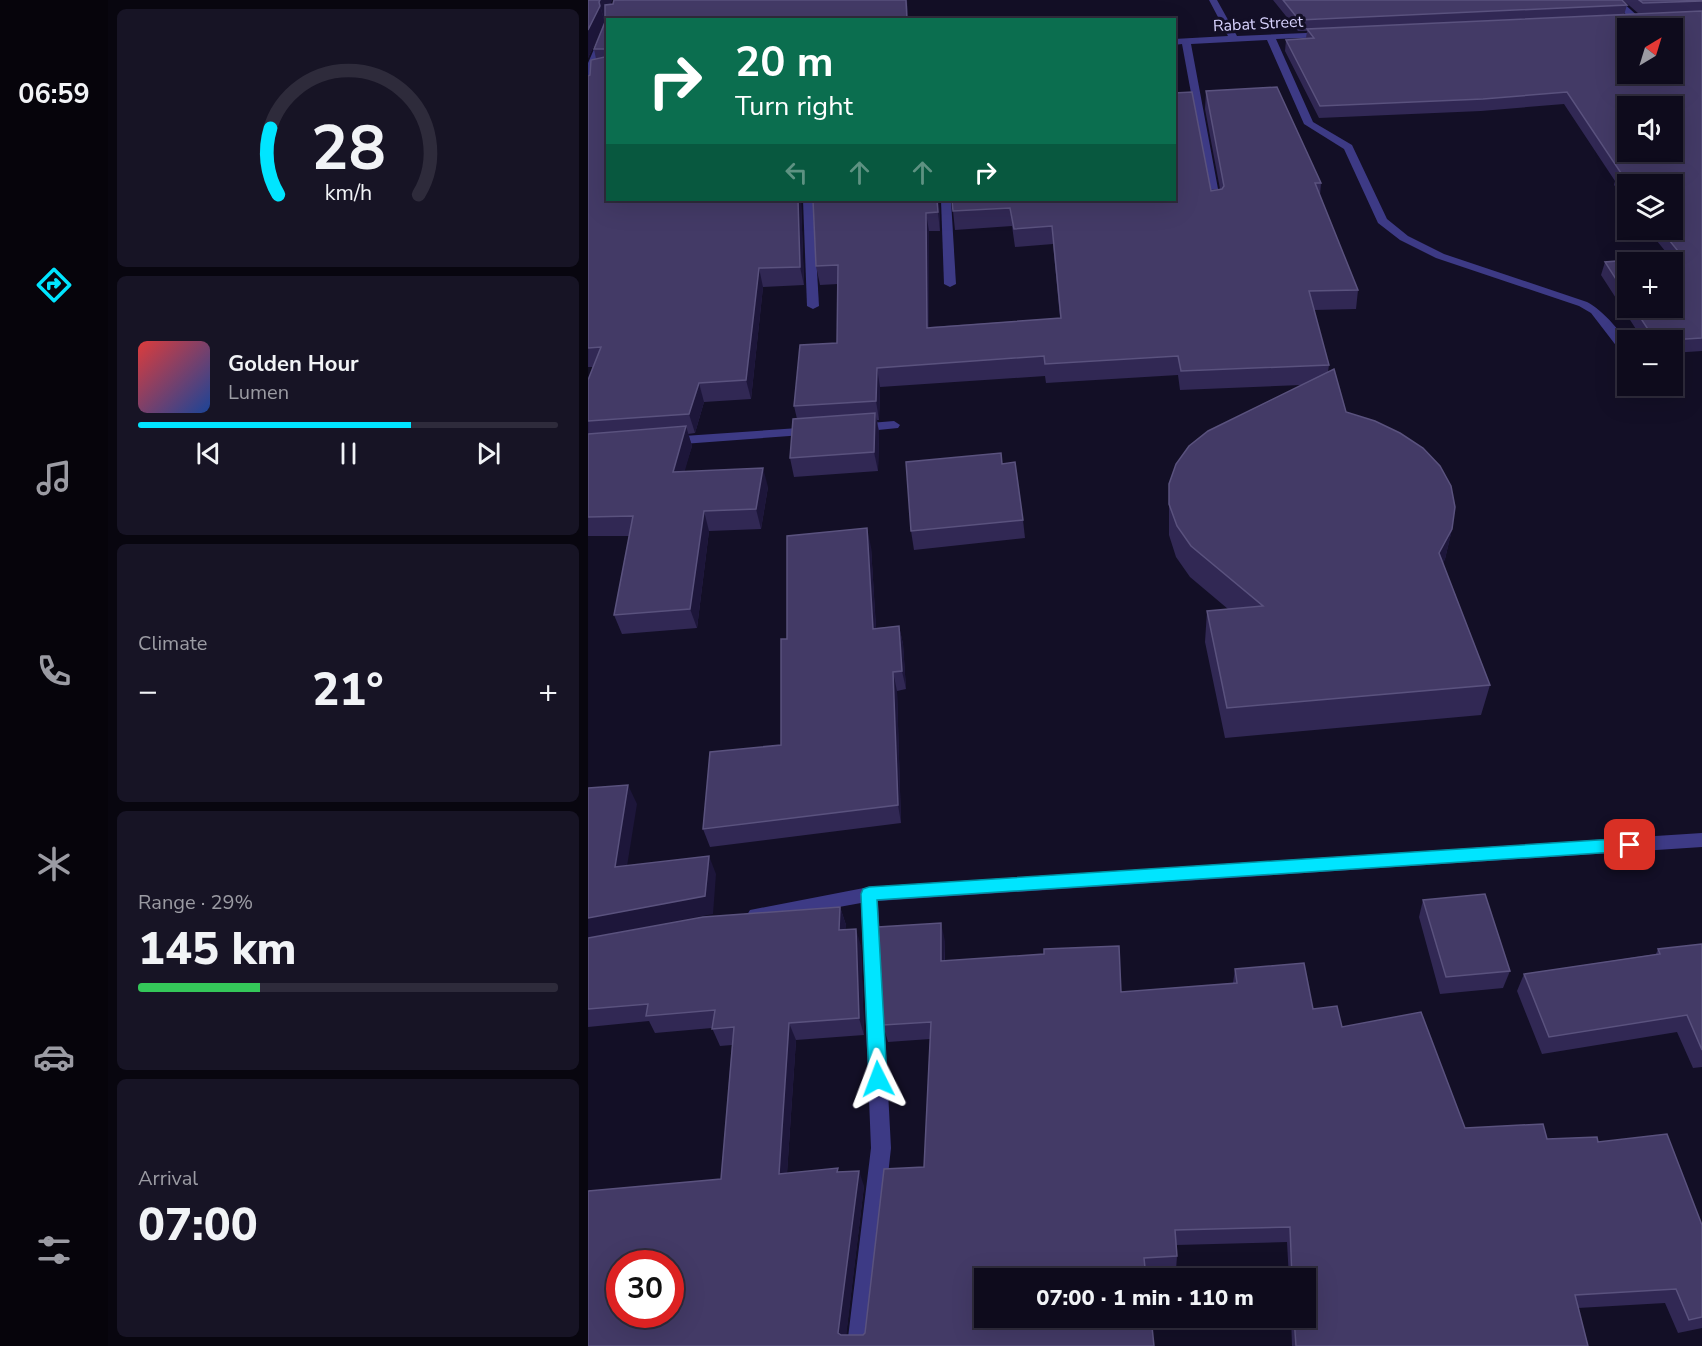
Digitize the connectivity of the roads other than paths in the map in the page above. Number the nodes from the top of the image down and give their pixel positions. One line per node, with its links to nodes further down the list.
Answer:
1 (1213, 0): 7 (street)
2 (1615, 0): 3 (street)
3 (1635, 18)
4 (606, 33): 10 (street)
5 (1341, 34): 6 (street, Rabat Street)
6 (1270, 37): 7 (street, Rabat Street); 17 (street)
7 (1234, 39): 8 (street, Rabat Street)
8 (1186, 41): 9 (street, Rabat Street); 14 (street)
9 (1176, 42)
10 (594, 72): 11 (street)
11 (588, 92)
12 (808, 201): 16 (street)
13 (946, 201): 15 (street)
14 (1216, 205)
15 (950, 284)
16 (813, 306)
17 (1617, 340)
18 (894, 426): 19 (street)
19 (847, 429)
20 (823, 430): 21 (street)
21 (658, 442)
22 (1702, 840): 23 (street)
23 (869, 894): 24 (street); 25 (street)
24 (740, 918)
25 (858, 1346)

